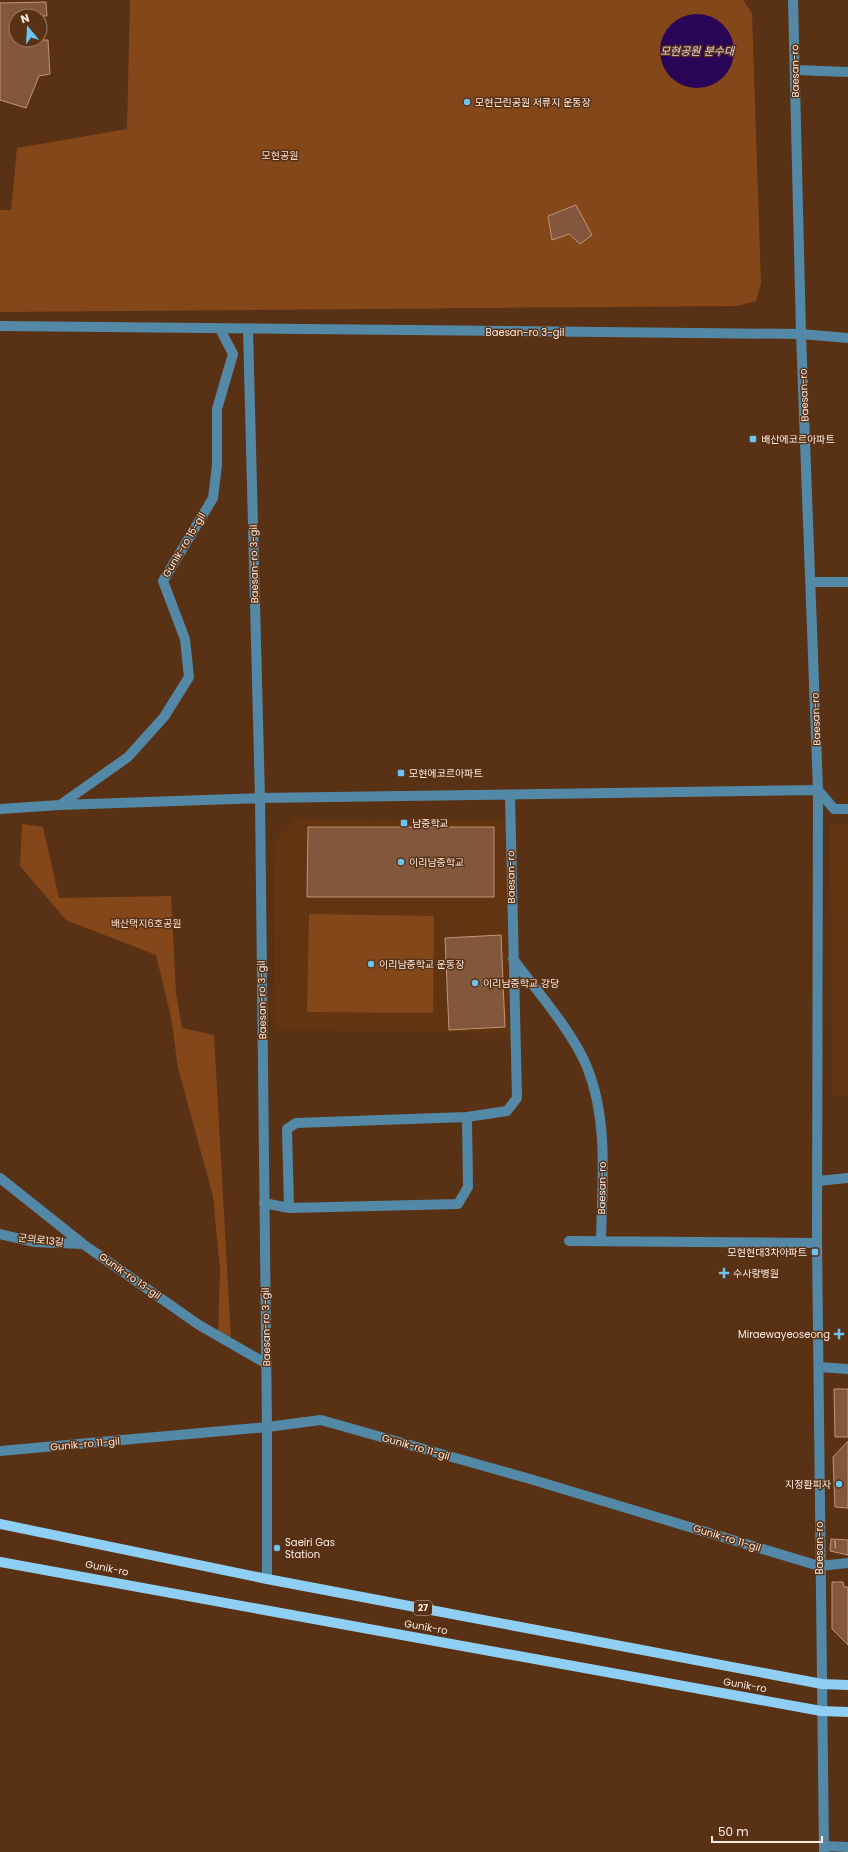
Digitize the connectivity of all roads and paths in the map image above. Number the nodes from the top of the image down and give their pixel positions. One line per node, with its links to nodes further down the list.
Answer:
1 (793, 0): 2 (street, Baesan-ro)
2 (795, 70): 3 (street); 7 (street, Baesan-ro)
3 (848, 72)
4 (0, 326): 5 (street, Baesan-ro 3-gil)
5 (220, 329): 6 (street, Baesan-ro 3-gil); 14 (street, Gunik-ro 15-gil)
6 (248, 330): 7 (street, Baesan-ro 3-gil); 13 (street, Baesan-ro 3-gil)
7 (801, 334): 8 (street, Baesan-ro 3-gil); 9 (street, Baesan-ro)
8 (848, 338)
9 (811, 582): 10 (street); 11 (street, Baesan-ro)
10 (848, 582)
11 (818, 790): 12 (street); 16 (street); 21 (street, Baesan-ro)
12 (510, 796): 13 (street); 17 (street, Baesan-ro)
13 (260, 798): 14 (street); 22 (street, Baesan-ro 3-gil)
14 (60, 805): 15 (street)
15 (0, 809)
16 (848, 809)
17 (513, 959): 18 (street); 26 (street, Baesan-ro)
18 (467, 1117): 23 (street); 23 (street)
19 (0, 1178): 28 (street, Gunik-ro 13-gil)
20 (848, 1178): 21 (street)
21 (818, 1181): 27 (street, Baesan-ro)
22 (264, 1203): 23 (street); 29 (street, Baesan-ro 3-gil)
23 (289, 1208)
24 (0, 1234): 28 (street, 군의로13길)
25 (569, 1241): 26 (street)
26 (601, 1241): 27 (street)
27 (817, 1243): 30 (street, Baesan-ro)
28 (82, 1244): 29 (street, Gunik-ro 13-gil)
29 (267, 1364): 32 (street, Baesan-ro 3-gil)
30 (819, 1367): 31 (street); 37 (street, Baesan-ro)
31 (848, 1369)
32 (267, 1427): 33 (street, Gunik-ro 11-gil); 37 (street, Gunik-ro 11-gil); 38 (street)
33 (0, 1451)
34 (0, 1524): 38 (main road, Gunik-ro / 27)
35 (0, 1562): 41 (main road, Gunik-ro)
36 (848, 1563): 37 (street)
37 (819, 1566): 39 (street, Baesan-ro)
38 (267, 1579): 39 (main road, Gunik-ro / 27)
39 (822, 1684): 40 (main road, Gunik-ro / 27); 41 (street, Baesan-ro)
40 (848, 1685)
41 (821, 1711): 42 (main road, Gunik-ro); 44 (street, Baesan-ro)
42 (848, 1712)
43 (848, 1847): 44 (street)
44 (824, 1849)

